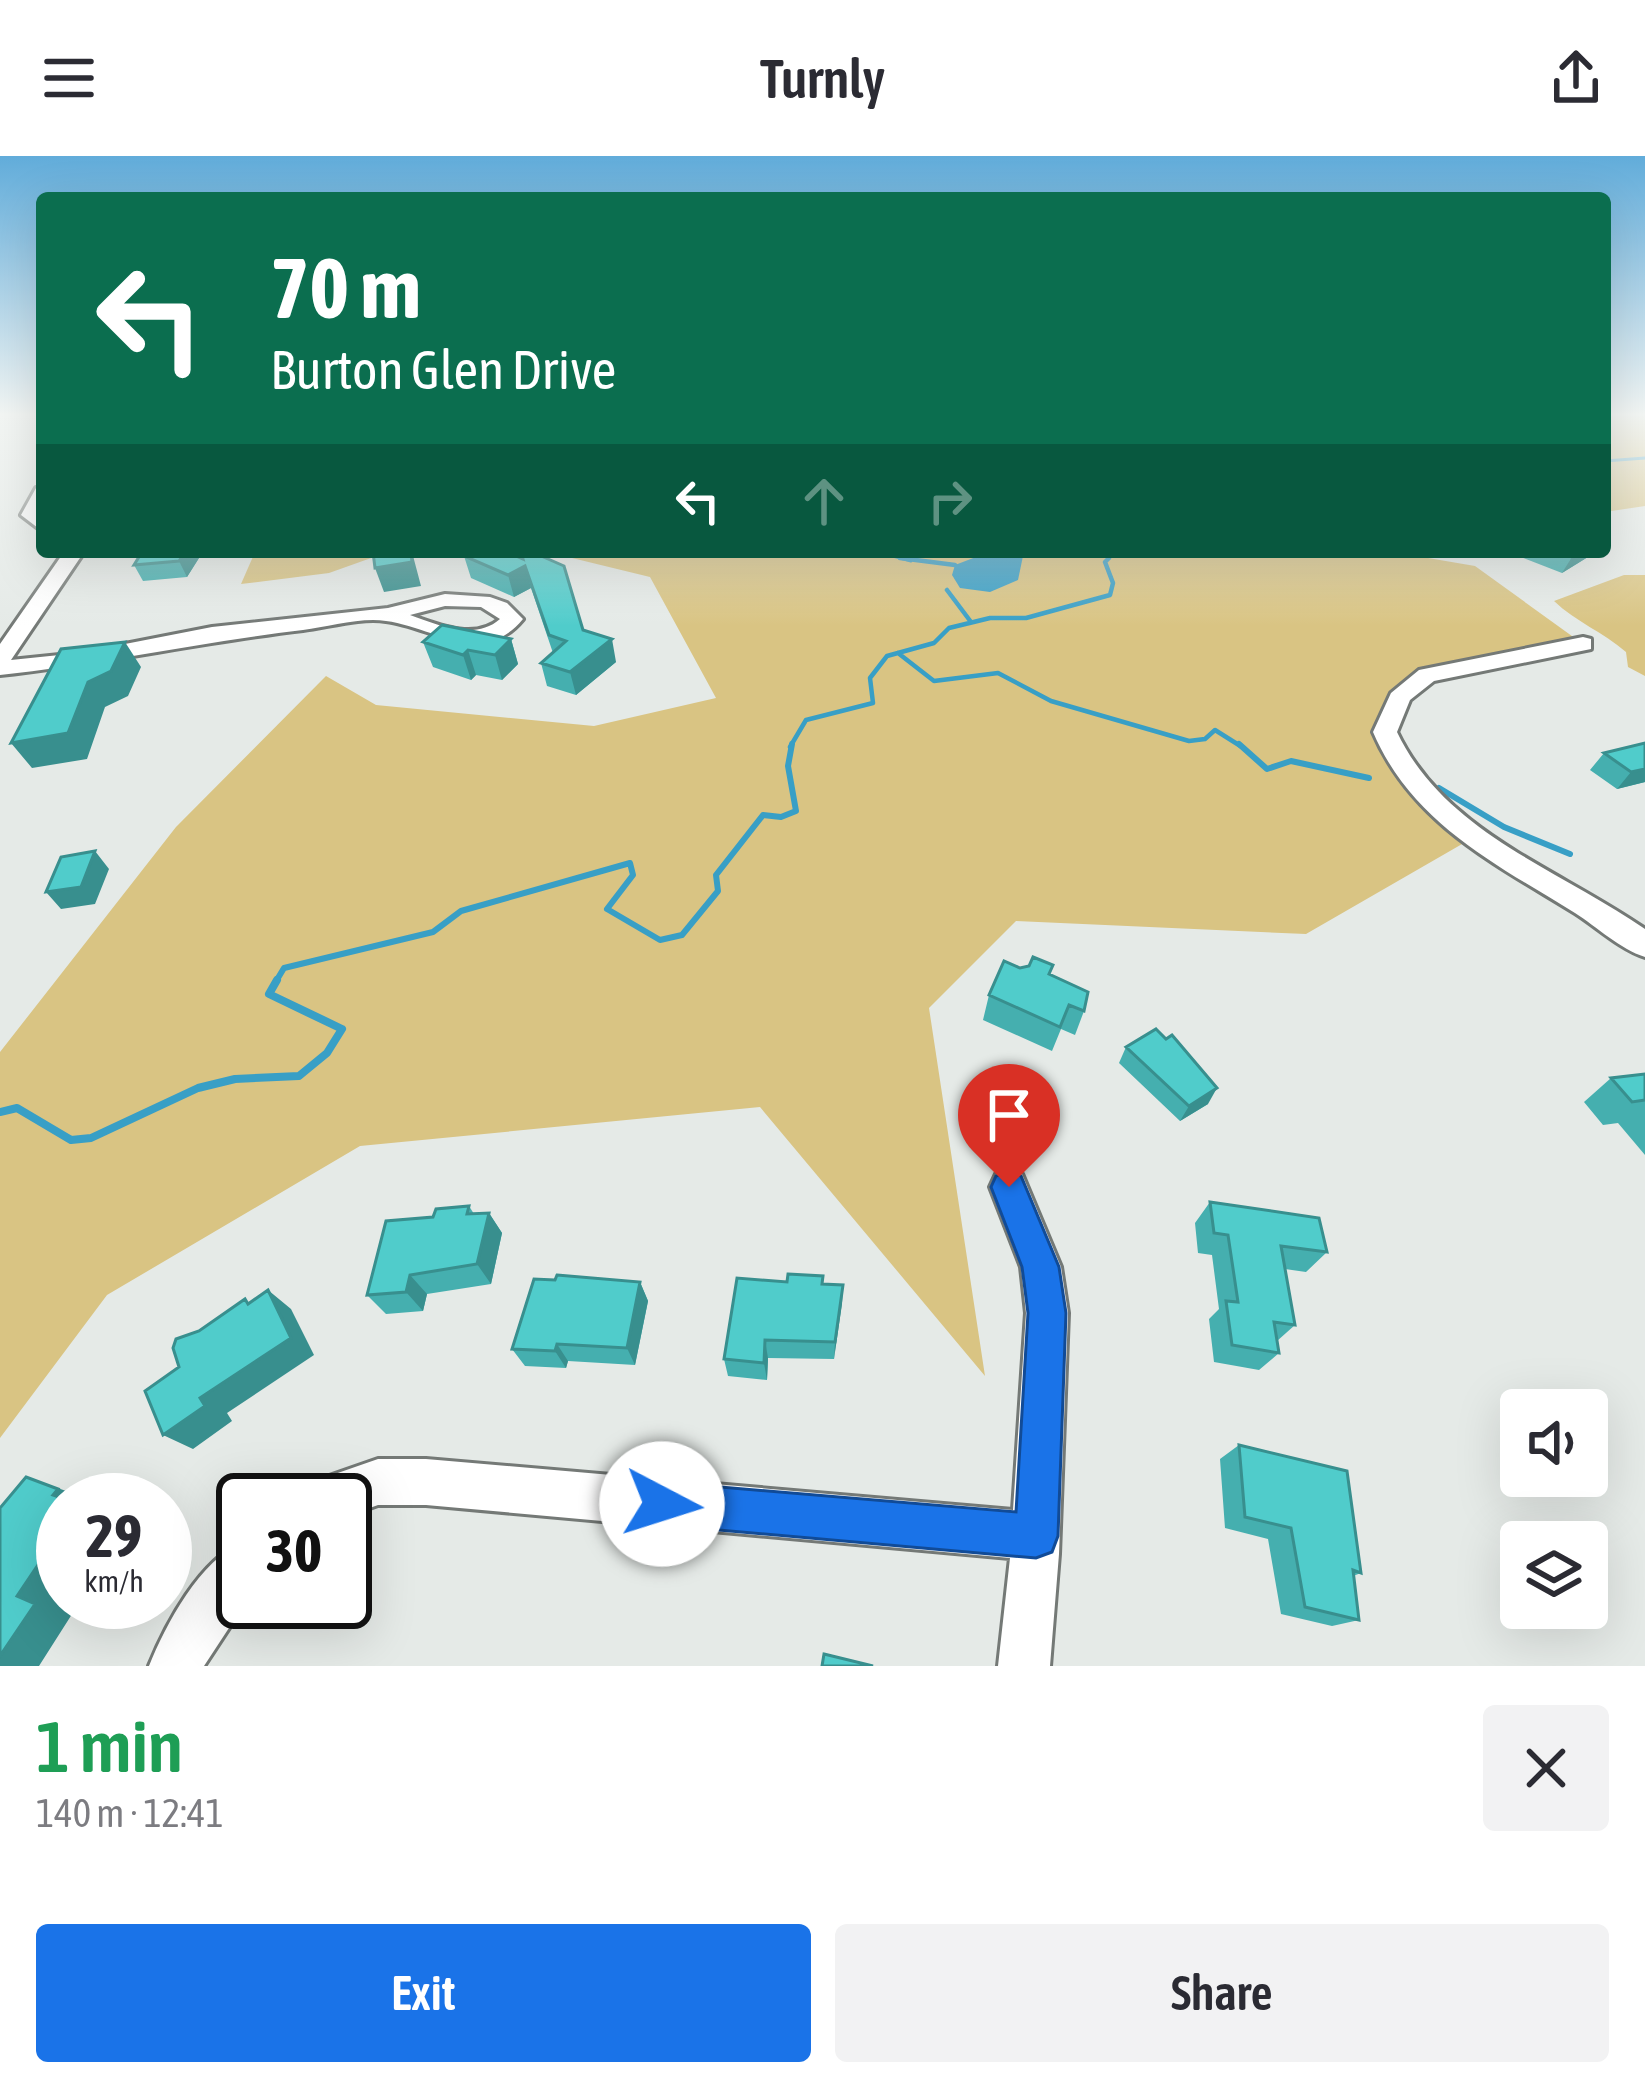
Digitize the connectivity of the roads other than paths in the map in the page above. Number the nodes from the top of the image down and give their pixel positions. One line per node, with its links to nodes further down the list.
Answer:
1 (70, 558): 4 (street)
2 (388, 614): 4 (street)
3 (1582, 644): 5 (street)
4 (0, 664)
5 (1645, 945)
6 (1009, 1187): 8 (street)
7 (372, 1484): 8 (street)
8 (1036, 1536): 11 (street)
9 (216, 1600): 10 (street)
10 (175, 1666)
11 (1024, 1666)

